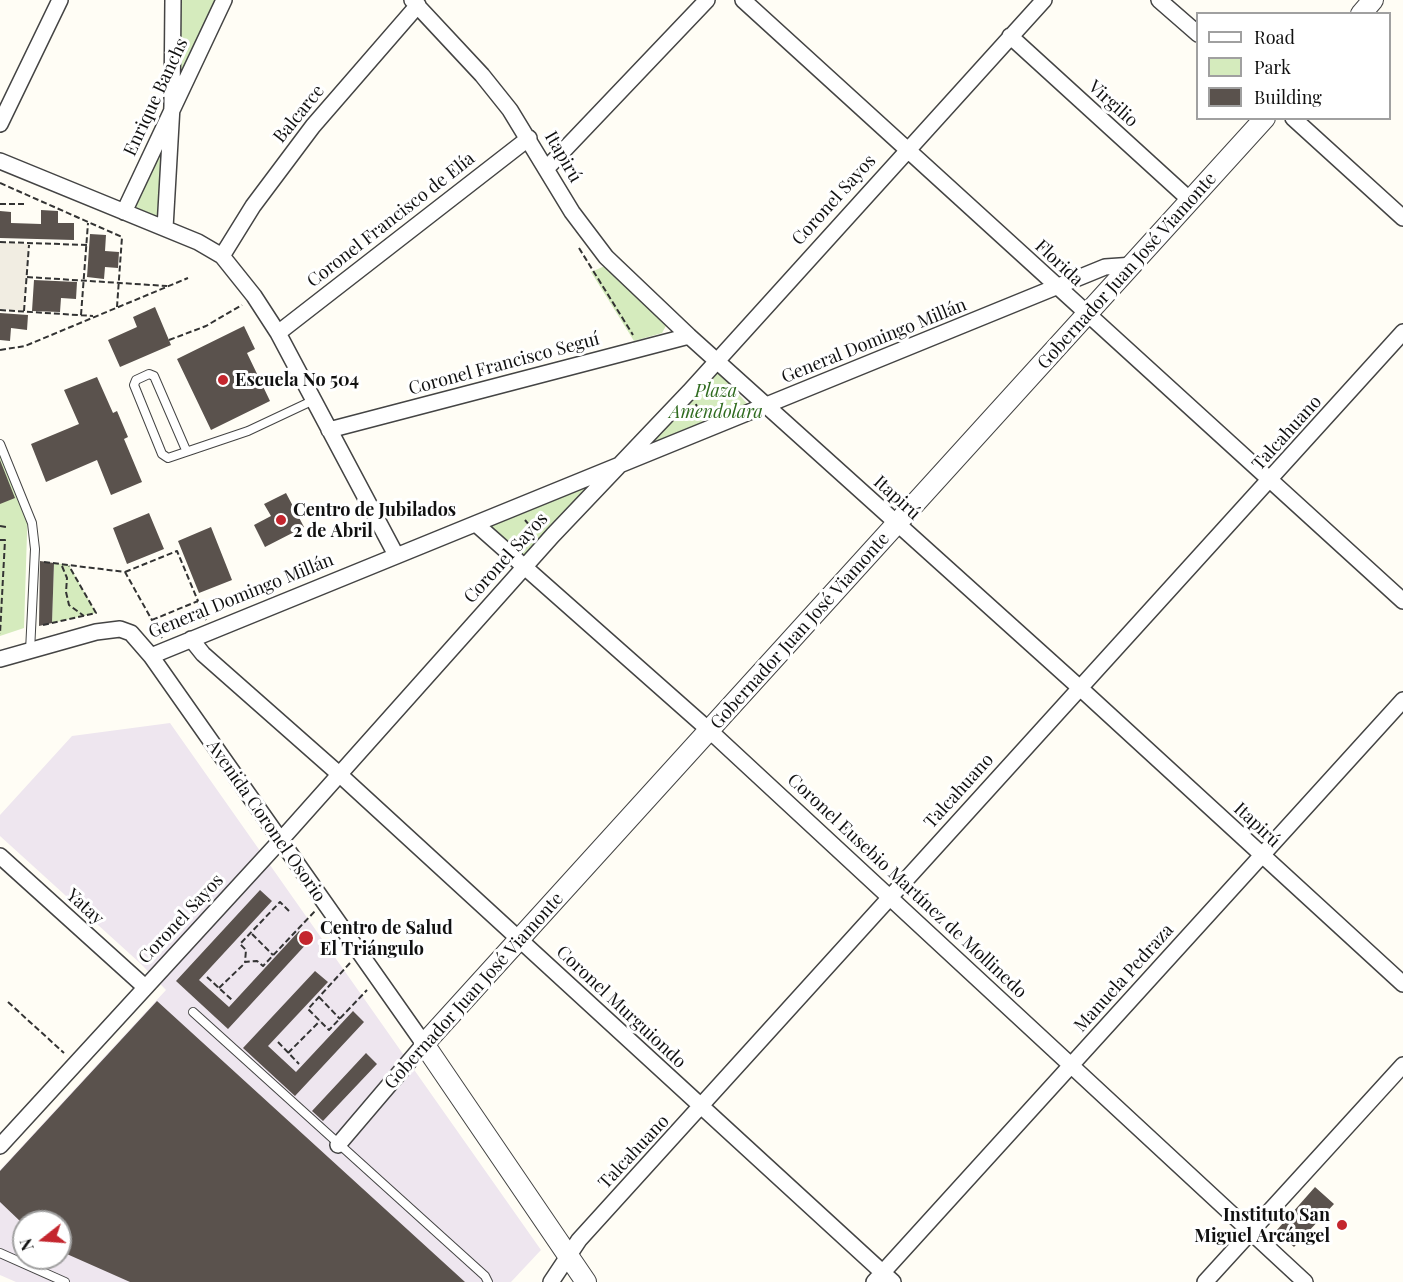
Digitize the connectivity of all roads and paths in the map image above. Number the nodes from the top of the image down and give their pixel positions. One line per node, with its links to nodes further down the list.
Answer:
1 (60, 0): 16 (street)
2 (173, 0): 13 (street)
3 (224, 0): 13 (street, Enrique Banchs)
4 (707, 0): 20 (street)
5 (743, 0): 18 (street, Florida)
6 (1044, 0): 12 (street, Coronel Sayos)
7 (1159, 0): 11 (street)
8 (1373, 0): 10 (street)
9 (415, 3): 17 (street, Itapirú); 32 (street, Balcarce)
10 (1363, 12)
11 (1196, 33)
12 (1010, 36): 18 (street, Coronel Sayos); 22 (street, Virgilio)
13 (172, 106): 25 (street, Enrique Banchs); 28 (street)
14 (1263, 120): 22 (street, Gobernador Juan José Viamonte)
15 (1295, 120): 26 (street)
16 (0, 124)
17 (529, 138): 20 (street, Itapirú); 48 (street, Coronel Francisco de Elía)
18 (907, 149): 39 (street, Florida); 52 (street, Coronel Sayos)
19 (0, 161): 25 (street)
20 (546, 169): 49 (street, Itapirú)
21 (0, 183): 27 (path)
22 (1190, 200): 33 (street, Gobernador Juan José Viamonte)
23 (0, 204): 24 (path)
24 (27, 204)
25 (124, 212): 28 (street)
26 (1403, 218)
27 (88, 222): 31 (path); 37 (path)
28 (165, 228): 32 (street)
29 (0, 242): 30 (path)
30 (29, 244): 31 (path); 34 (path)
31 (87, 245): 36 (path)
32 (222, 256): 40 (street)
33 (1134, 265): 39 (street, General Domingo Millán); 45 (street, Gobernador Juan José Viamonte)
34 (27, 278): 36 (path); 43 (path)
35 (188, 278): 38 (path)
36 (84, 281): 37 (path); 44 (path)
37 (119, 284): 38 (path); 41 (path)
38 (168, 286): 41 (path)
39 (1057, 288): 45 (street, Florida); 55 (street, General Domingo Millán)
40 (254, 296): 48 (street); 50 (path)
41 (117, 308): 46 (path)
42 (0, 310): 43 (path)
43 (24, 311): 44 (path)
44 (81, 315): 46 (path)
45 (1087, 315): 61 (street, Florida); 63 (street, Gobernador Juan José Viamonte)
46 (96, 317): 51 (path)
47 (1403, 332): 61 (street, Talcahuano)
48 (278, 333): 54 (street)
49 (689, 336): 52 (street, Itapirú); 56 (street, Coronel Francisco Seguí)
50 (169, 340)
51 (0, 350)
52 (716, 359): 53 (street, Coronel Sayos); 55 (street, Itapirú)
53 (689, 392): 57 (path); 60 (street, Coronel Sayos)
54 (314, 400): 56 (street); 59 (lane)
55 (768, 406): 57 (street, General Domingo Millán); 63 (street, Itapirú)
56 (329, 430): 69 (street)
57 (703, 432): 60 (street, General Domingo Millán)
58 (0, 444): 70 (lane)
59 (186, 450): 59 (lane)
60 (616, 468): 62 (street, General Domingo Millán); 67 (street, Coronel Sayos)
61 (1270, 480): 75 (street, Florida); 88 (street, Talcahuano)
62 (516, 508): 64 (street, General Domingo Millán); 67 (path)
63 (896, 523): 88 (street, Itapirú); 90 (street, Gobernador Juan José Viamonte)
64 (477, 524): 69 (street, General Domingo Millán); 73 (street, Coronel Eusebio Martínez de Mollinedo)
65 (0, 526): 66 (path)
66 (6, 527)
67 (553, 535): 73 (street, Coronel Sayos)
68 (0, 540): 80 (path)
69 (396, 555): 81 (street, General Domingo Millán)
70 (34, 561): 71 (path); 79 (lane)
71 (63, 564): 72 (path); 77 (path)
72 (69, 565): 74 (path); 77 (path)
73 (525, 566): 90 (street, Coronel Eusebio Martínez de Mollinedo); 91 (street, Coronel Sayos)
74 (125, 572): 76 (path); 78 (path)
75 (1403, 600)
76 (198, 601): 78 (path); 81 (path)
77 (84, 616): 79 (path)
78 (152, 620): 84 (path)
79 (31, 628): 85 (lane)
80 (0, 629): 82 (path)
81 (211, 630): 83 (street, General Domingo Millán)
82 (0, 634)
83 (191, 639): 84 (street, General Domingo Millán); 91 (street, Coronel Murguiondo)
84 (167, 648): 86 (street, General Domingo Millán)
85 (30, 651): 86 (street, General Domingo Millán); 87 (street, General Domingo Millán)
86 (151, 656): 92 (street, Avenida Coronel Osorio)
87 (0, 659)
88 (1080, 688): 94 (street, Itapirú); 95 (street, Talcahuano)
89 (1403, 700): 94 (street, Manuela Pedraza)
90 (710, 731): 95 (street, Coronel Eusebio Martínez de Mollinedo); 99 (street, Gobernador Juan José Viamonte)
91 (339, 774): 92 (street, Coronel Sayos); 99 (street, Coronel Murguiondo)
92 (280, 841): 96 (street, Avenida Coronel Osorio); 106 (street, Coronel Sayos)
93 (0, 856): 106 (street, Yatay)
94 (1261, 856): 105 (street, Itapirú); 119 (street, Manuela Pedraza)
95 (889, 897): 119 (street, Coronel Eusebio Martínez de Mollinedo); 121 (street, Talcahuano)
96 (323, 903): 100 (street, Avenida Coronel Osorio); 101 (path)
97 (289, 911): 98 (path)
98 (251, 933): 101 (path); 102 (path)
99 (519, 939): 115 (street, Gobernador Juan José Viamonte); 121 (street, Coronel Murguiondo)
100 (359, 954): 104 (street, Avenida Coronel Osorio); 108 (path)
101 (273, 955): 102 (path)
102 (245, 962): 107 (path)
103 (207, 977): 107 (path)
104 (377, 980): 112 (path); 115 (street, Avenida Coronel Osorio)
105 (1403, 984)
106 (145, 987): 117 (street, Coronel Sayos)
107 (219, 988): 109 (path)
108 (319, 997): 112 (path); 113 (path)
109 (232, 1000)
110 (8, 1002): 117 (path)
111 (193, 1012): 122 (lane)
112 (340, 1019): 113 (path)
113 (320, 1021): 116 (path)
114 (278, 1042): 116 (path)
115 (424, 1044): 122 (street, Gobernador Juan José Viamonte); 126 (street, Avenida Coronel Osorio)
116 (288, 1053): 118 (path)
117 (75, 1063): 123 (street, Coronel Sayos)
118 (299, 1064)
119 (1072, 1064): 124 (street, Coronel Eusebio Martínez de Mollinedo); 127 (street, Manuela Pedraza)
120 (1403, 1065): 124 (street)
121 (701, 1107): 126 (street, Talcahuano); 127 (street, Coronel Murguiondo)
122 (338, 1145): 129 (lane)
123 (0, 1146)
124 (1251, 1231): 132 (street); 133 (street, Coronel Eusebio Martínez de Mollinedo)
125 (0, 1253): 128 (lane)
126 (569, 1258): 130 (street, Talcahuano); 131 (street, Avenida Coronel Osorio)
127 (883, 1279)
128 (65, 1282)
129 (488, 1282)
130 (551, 1282)
131 (586, 1282)
132 (1205, 1282)
133 (1305, 1282)

